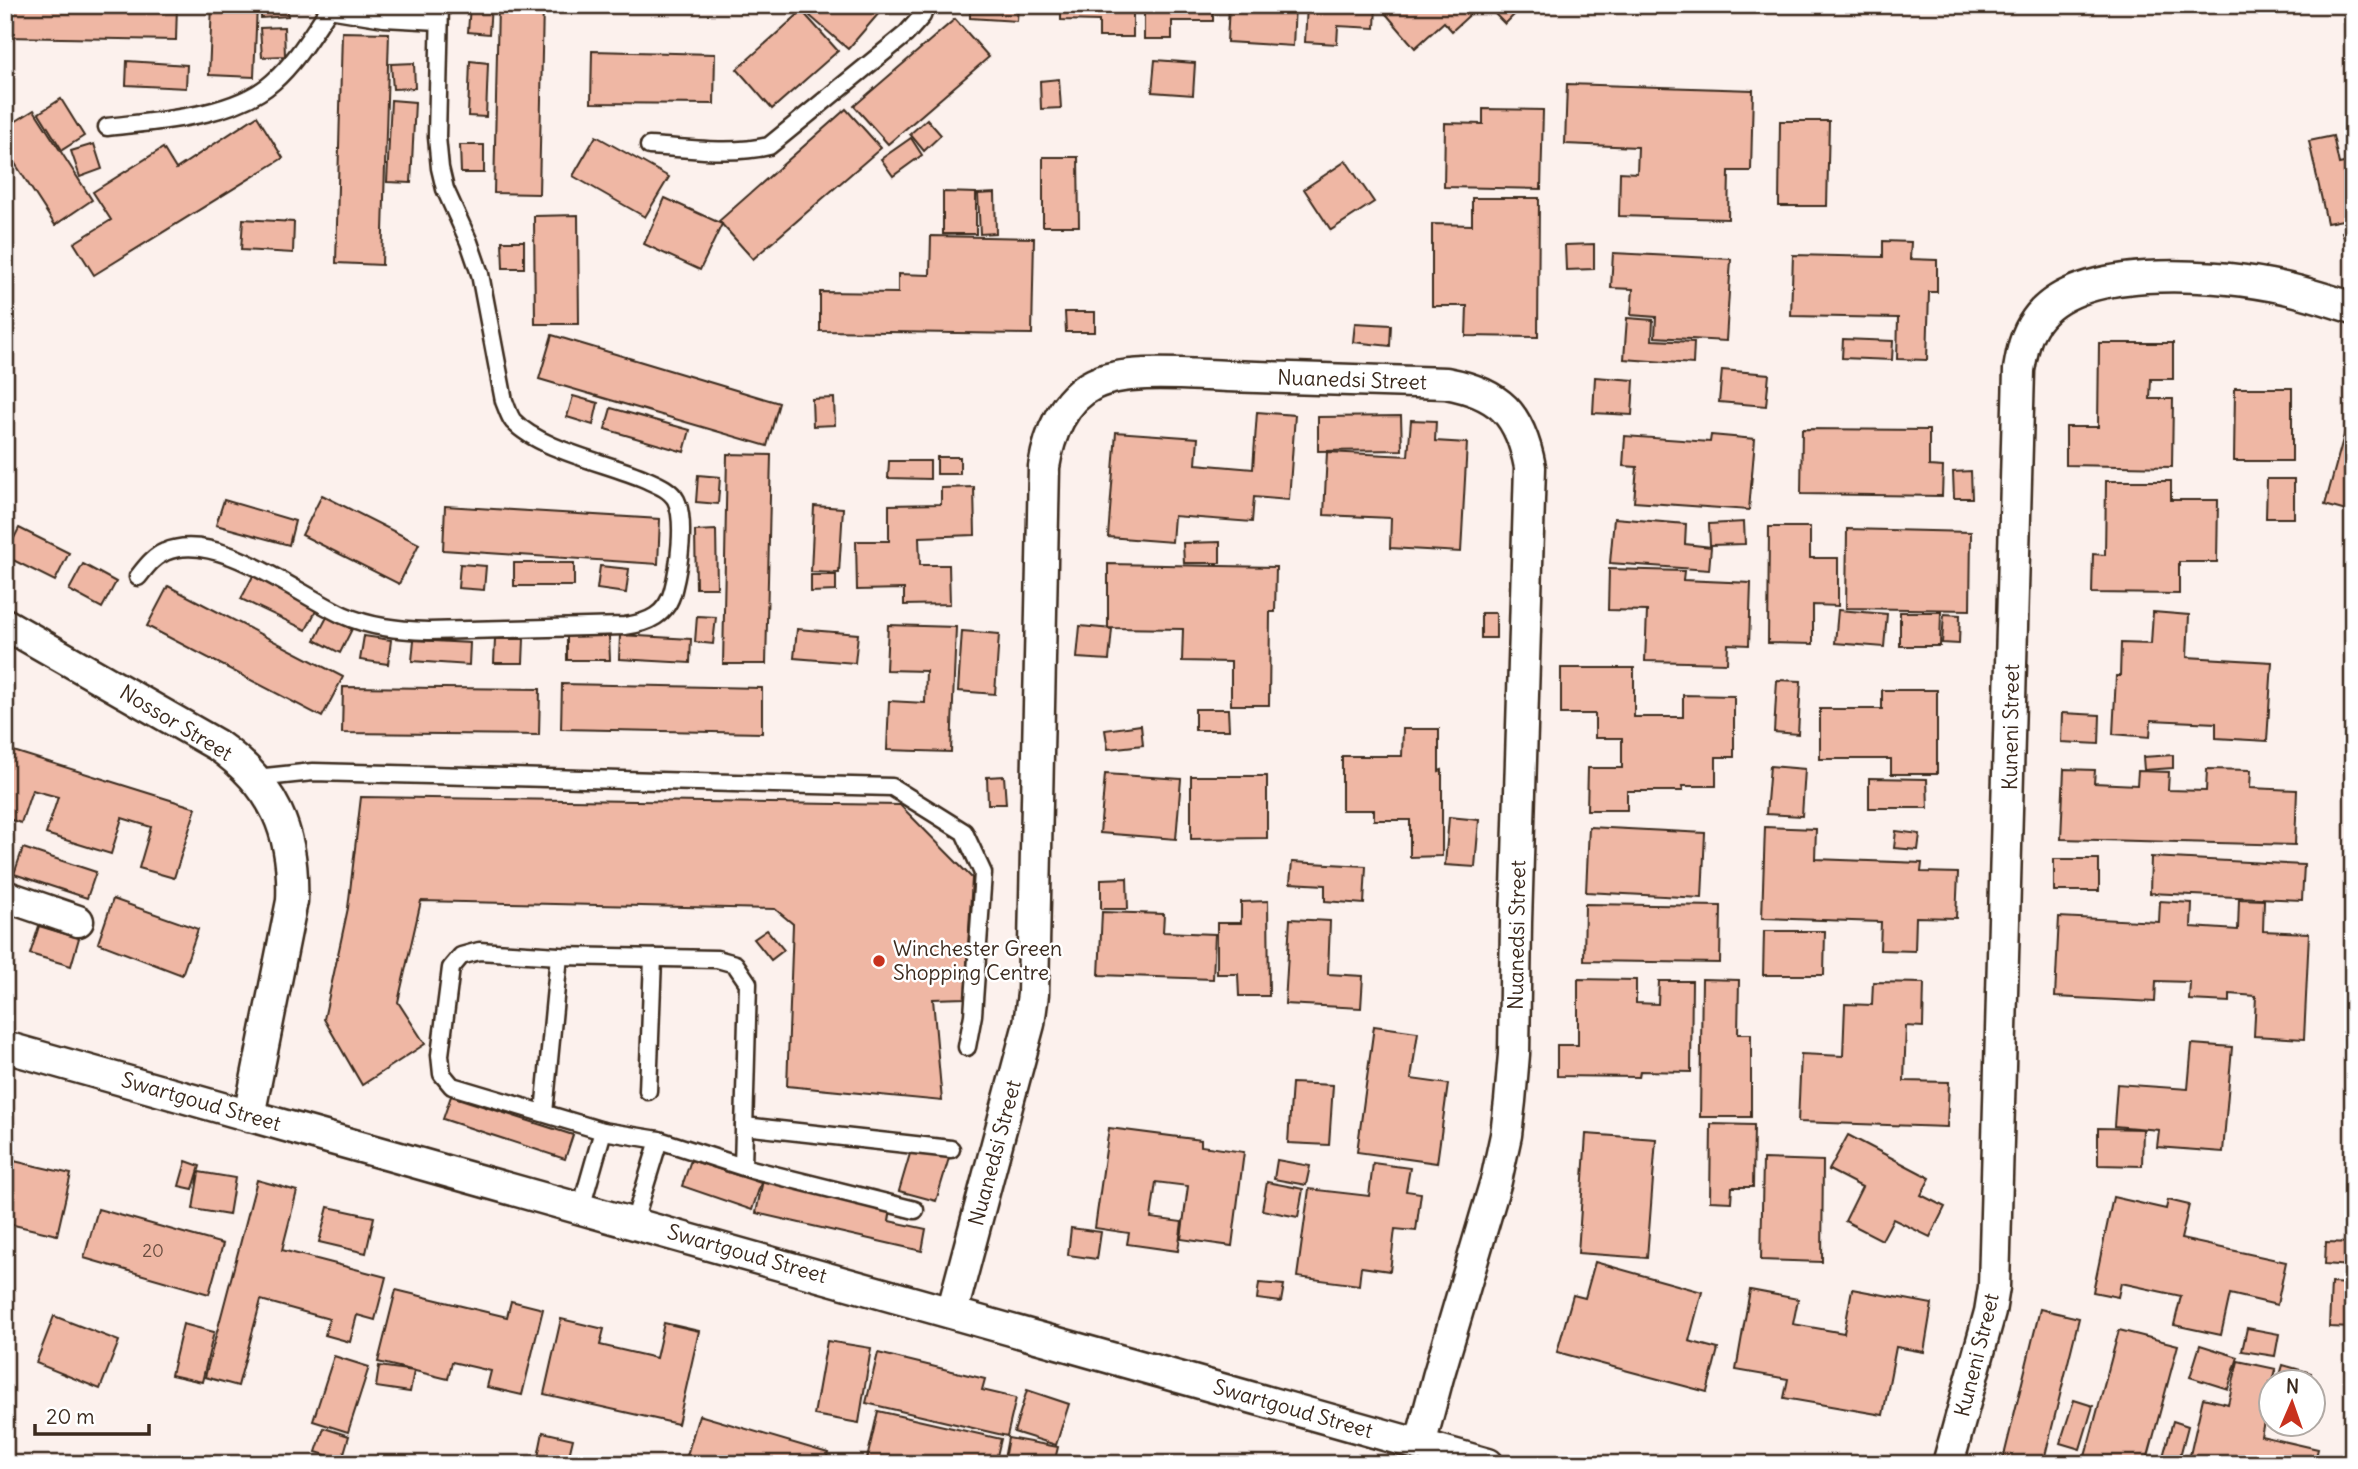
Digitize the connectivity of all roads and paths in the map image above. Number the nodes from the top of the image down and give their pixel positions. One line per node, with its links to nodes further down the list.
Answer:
1 (926, 5): 5 (lane)
2 (327, 7): 3 (lane); 4 (lane)
3 (439, 13): 7 (lane)
4 (107, 127)
5 (649, 146)
6 (2353, 308): 30 (street, Kuneni Street)
7 (138, 577)
8 (5, 624): 9 (street, Nossor Street)
9 (256, 778): 15 (lane); 18 (street, Nossor Street)
10 (5, 896): 11 (street)
11 (79, 921)
12 (559, 956): 13 (lane); 17 (lane); 17 (lane)
13 (653, 958): 16 (lane); 19 (lane)
14 (5, 1047): 18 (street, Swartgoud Street)
15 (967, 1047)
16 (648, 1091)
17 (544, 1113): 20 (lane)
18 (248, 1116): 24 (street, Swartgoud Street)
19 (744, 1126): 22 (lane); 23 (lane)
20 (603, 1131): 21 (lane); 24 (lane)
21 (659, 1140): 23 (lane); 26 (lane)
22 (951, 1149)
23 (743, 1167): 25 (lane)
24 (581, 1208): 26 (street, Swartgoud Street)
25 (915, 1210)
26 (634, 1222): 27 (street, Swartgoud Street)
27 (952, 1312): 28 (street, Swartgoud Street); 28 (street, Nuanedsi Street)
28 (1420, 1445): 29 (street, Swartgoud Street)
29 (1488, 1464)
30 (1948, 1464)

